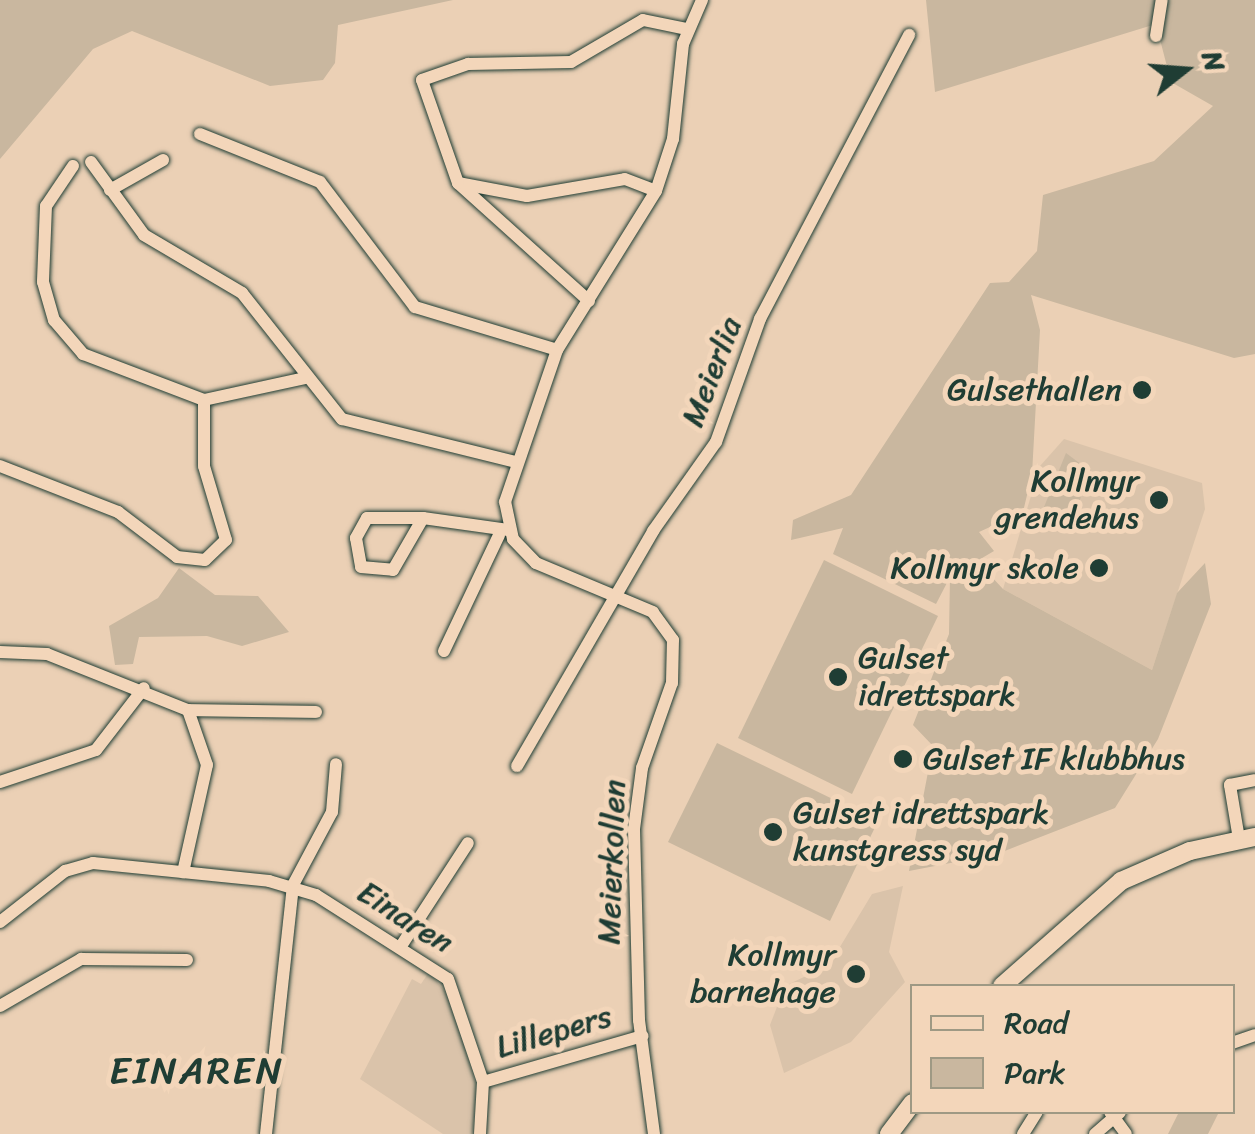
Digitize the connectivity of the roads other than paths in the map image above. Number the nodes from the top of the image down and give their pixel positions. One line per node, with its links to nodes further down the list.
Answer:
1 (702, 0): 3 (street)
2 (1162, 0): 5 (street)
3 (686, 29): 10 (street); 12 (street)
4 (909, 35): 21 (street, Meierlia)
5 (1156, 36)
6 (200, 134): 14 (street)
7 (163, 160): 11 (street)
8 (91, 162): 11 (street)
9 (73, 166): 16 (street)
10 (458, 182): 12 (street); 13 (street)
11 (110, 190): 15 (street)
12 (656, 191): 13 (street)
13 (589, 301): 14 (street)
14 (557, 350): 17 (street)
15 (305, 378): 16 (street); 17 (street)
16 (204, 400): 18 (street)
17 (516, 462): 20 (street)
18 (0, 466)
19 (423, 518): 19 (street); 20 (street)
20 (504, 532): 21 (street, Meierkollen); 23 (street)
21 (618, 597): 28 (street, Meierlia); 40 (street, Meierkollen)
22 (0, 652): 24 (street)
23 (444, 652)
24 (144, 688): 25 (street); 30 (street)
25 (188, 710): 26 (street); 33 (street)
26 (316, 712)
27 (336, 764): 34 (street)
28 (517, 766)
29 (1255, 780): 31 (street)
30 (0, 782)
31 (1247, 838): 38 (street)
32 (468, 842): 36 (street)
33 (183, 872): 34 (street, Einaren); 35 (street, Einaren)
34 (294, 886): 36 (street, Einaren); 44 (street)
35 (0, 922)
36 (404, 942): 41 (street, Einaren)
37 (187, 960): 39 (street)
38 (1004, 984)
39 (0, 1006)
40 (642, 1036): 41 (street, Lillepers); 46 (street, Meierkollen)
41 (483, 1082): 45 (street, Einaren)
42 (910, 1106): 47 (street)
43 (1113, 1114): 48 (street)
44 (266, 1134)
45 (480, 1134)
46 (654, 1134)
47 (889, 1134)
48 (1095, 1134)

